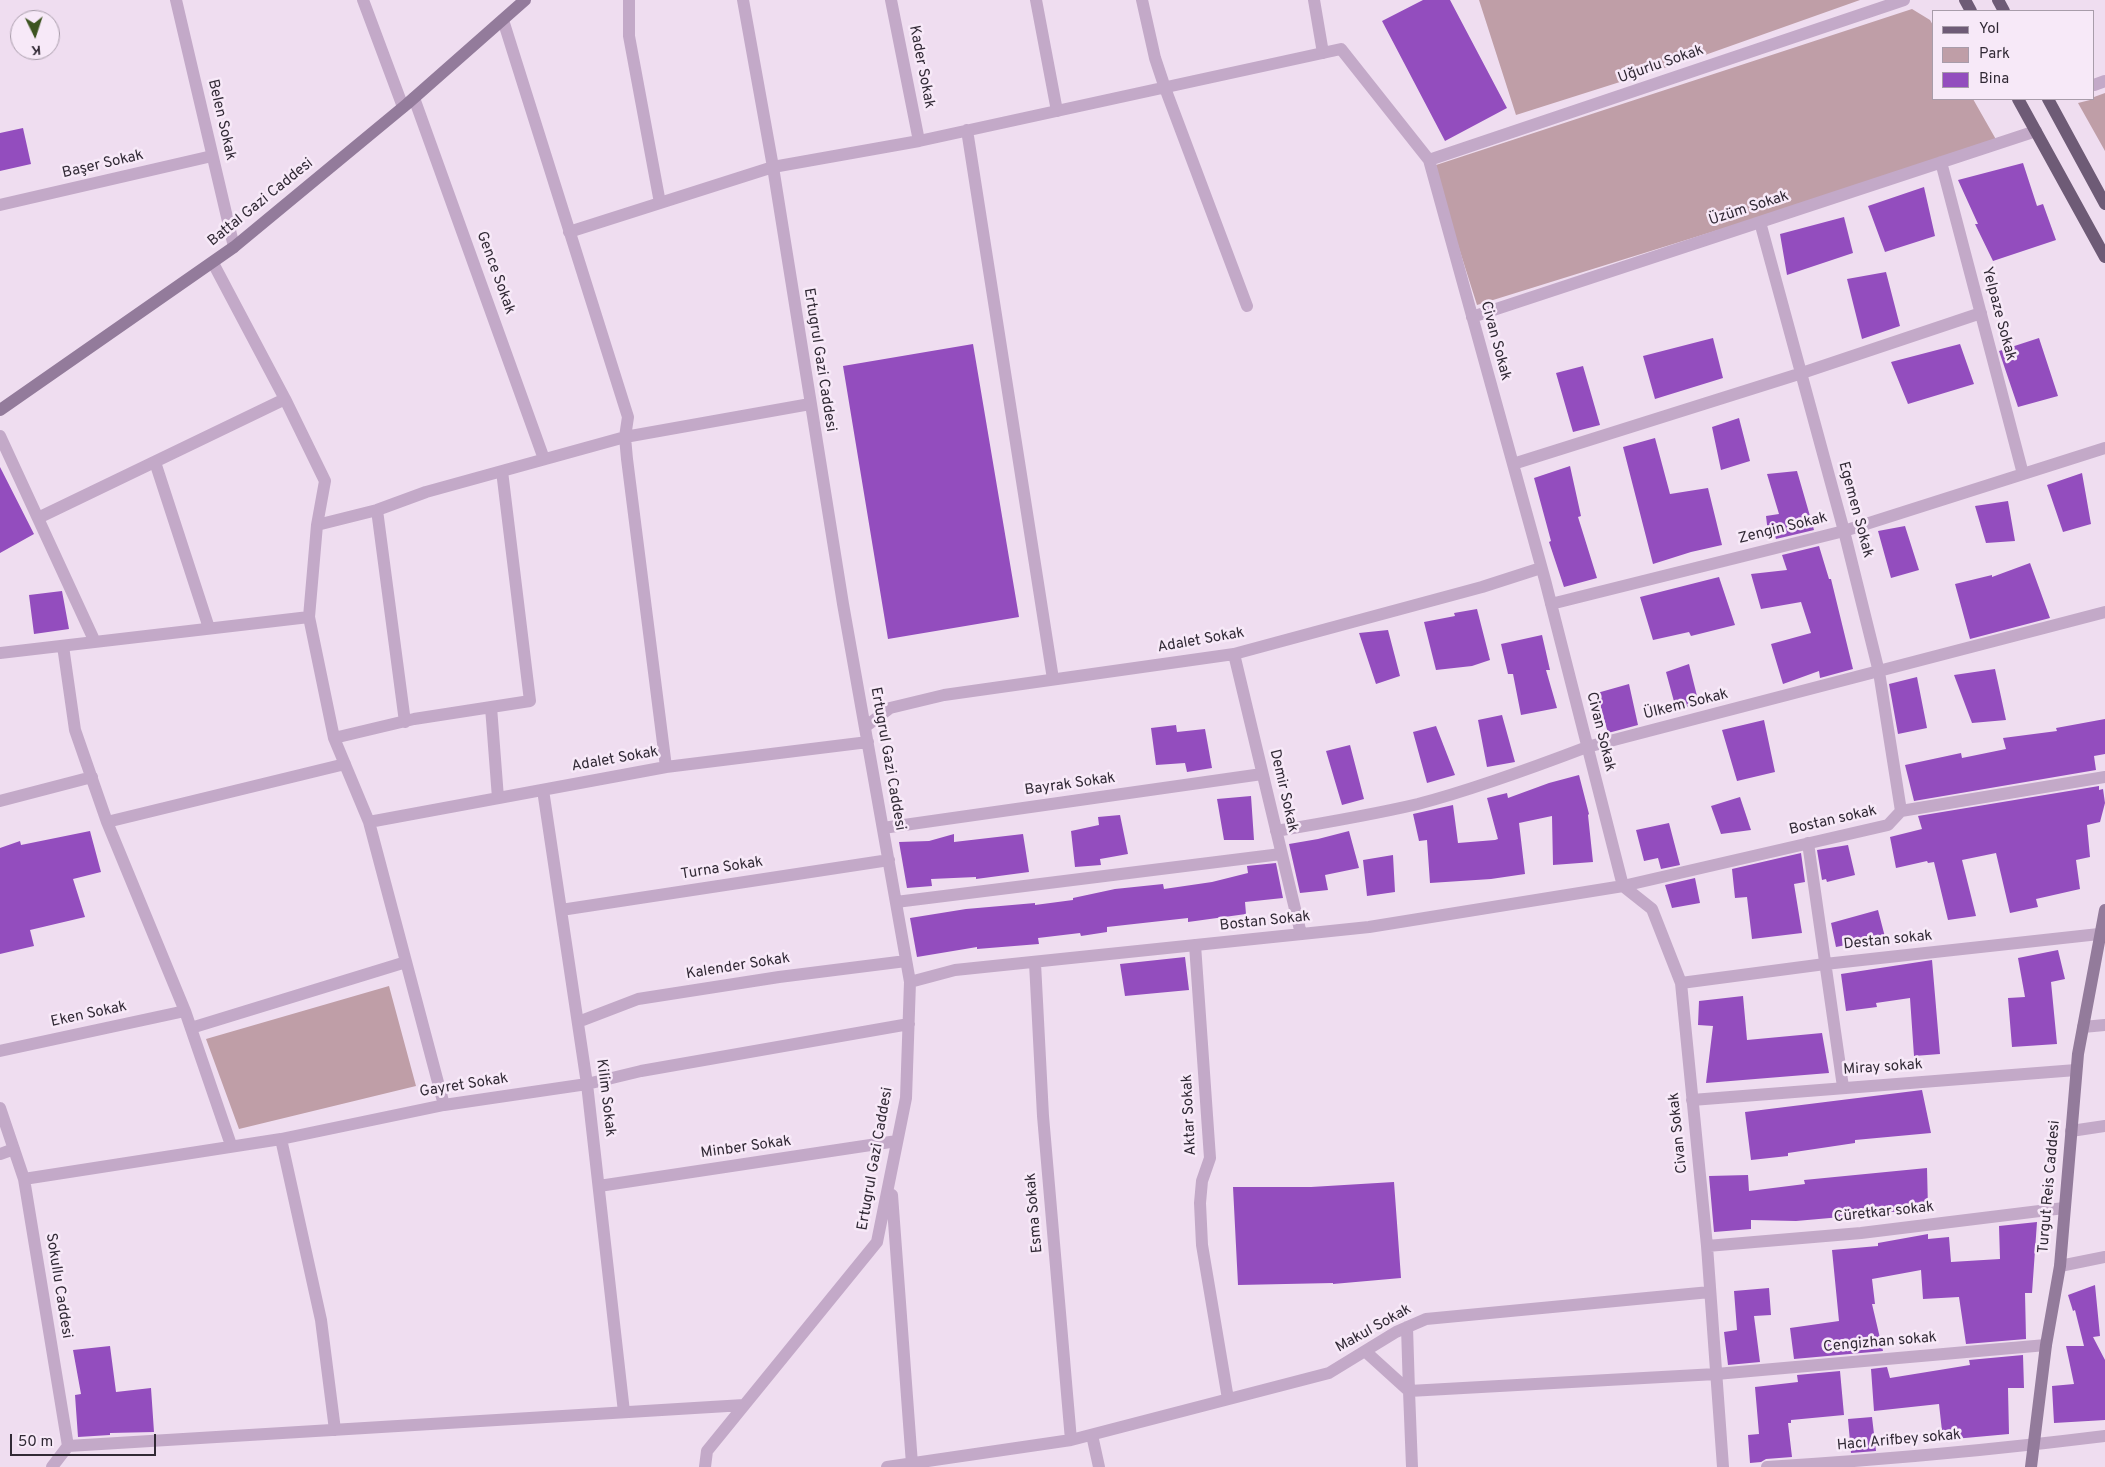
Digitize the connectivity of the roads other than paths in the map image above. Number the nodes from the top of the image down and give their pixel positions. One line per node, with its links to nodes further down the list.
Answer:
1 (176, 0): 22 (street, Belen Sokak)
2 (363, 0): 17 (street)
3 (525, 0): 11 (street, Battal Gazi Caddesi)
4 (629, 0): 26 (street)
5 (743, 0): 25 (street, Ertugrul Gazi Caddesi)
6 (891, 0): 21 (street, Kader Sokak)
7 (1036, 0): 18 (street)
8 (1142, 0): 13 (street)
9 (1314, 0): 12 (street)
10 (1904, 0): 23 (street, Uğurlu Sokak)
11 (503, 20): 14 (street, Battal Gazi Caddesi); 30 (street)
12 (1323, 54): 13 (street); 23 (street, Civan Sokak)
13 (1165, 88): 18 (street); 34 (street)
14 (414, 98): 17 (street, Battal Gazi Caddesi); 44 (street, Gence Sokak)
15 (2019, 100): 20 (main road)
16 (2053, 100): 27 (main road)
17 (403, 107): 31 (street, Battal Gazi Caddesi)
18 (1057, 111): 19 (street)
19 (967, 130): 21 (street); 63 (street)
20 (2036, 131): 24 (street, Üzüm Sokak); 32 (main road)
21 (919, 141): 25 (street)
22 (212, 156): 28 (street, Başer Sokak); 31 (street, Belen Sokak)
23 (1429, 160): 36 (street, Civan Sokak)
24 (1941, 162): 29 (street, Üzüm Sokak); 35 (street, Yelpaze Sokak)
25 (773, 167): 26 (street); 39 (street, Ertugrul Gazi Caddesi)
26 (660, 203): 30 (street)
27 (2105, 204)
28 (0, 205)
29 (1760, 222): 36 (street, Üzüm Sokak); 37 (street, Egemen Sokak)
30 (570, 232): 42 (street)
31 (234, 247): 33 (street, Battal Gazi Caddesi)
32 (2105, 257)
33 (213, 263): 38 (street); 40 (street, Battal Gazi Caddesi)
34 (1247, 306)
35 (1981, 313): 37 (street); 48 (street, Yelpaze Sokak)
36 (1472, 317): 46 (street, Civan Sokak)
37 (1802, 374): 46 (street); 52 (street, Egemen Sokak)
38 (285, 399): 45 (street); 51 (street)
39 (810, 404): 42 (street); 66 (street, Ertugrul Gazi Caddesi)
40 (0, 410)
41 (0, 436): 50 (street)
42 (625, 437): 44 (street); 71 (street)
43 (2105, 448): 48 (street, Zengin Sokak)
44 (544, 459): 47 (street)
45 (155, 462): 50 (street); 57 (street)
46 (1513, 464): 53 (street, Civan Sokak)
47 (502, 470): 49 (street); 64 (street)
48 (2023, 474): 52 (street, Zengin Sokak)
49 (377, 510): 51 (street); 65 (street)
50 (38, 518): 58 (street)
51 (317, 525): 56 (street)
52 (1844, 531): 54 (street, Zengin Sokak); 62 (street, Egemen Sokak)
53 (1541, 568): 54 (street, Civan Sokak); 61 (street, Adalet Sokak)
54 (1551, 604): 69 (street, Civan Sokak)
55 (2105, 612): 62 (street, Ülkem Sokak)
56 (309, 617): 57 (street); 67 (street)
57 (209, 628): 58 (street)
58 (95, 642): 59 (street)
59 (62, 646): 60 (street); 73 (street)
60 (0, 653)
61 (1234, 654): 63 (street, Adalet Sokak); 72 (street, Demir Sokak)
62 (1879, 672): 69 (street, Ülkem Sokak); 78 (street, Egemen Sokak)
63 (1053, 679): 66 (street, Adalet Sokak)
64 (491, 707): 65 (street); 76 (street)
65 (405, 722): 67 (street)
66 (865, 727): 68 (street, Ertugrul Gazi Caddesi)
67 (334, 738): 70 (street)
68 (868, 742): 71 (street, Adalet Sokak); 81 (street, Ertugrul Gazi Caddesi)
69 (1587, 748): 82 (street, Ülkem Sokak); 86 (street, Civan Sokak)
70 (345, 764): 79 (street); 80 (street)
71 (666, 767): 75 (street, Adalet Sokak)
72 (1262, 774): 81 (street, Bayrak Sokak); 82 (street, Demir Sokak)
73 (92, 777): 77 (street); 79 (street)
74 (2105, 777): 78 (street, Bostan sokak)
75 (543, 790): 76 (street, Adalet Sokak); 88 (street, Kilim Sokak)
76 (498, 798): 80 (street, Adalet Sokak)
77 (0, 801)
78 (1901, 811): 83 (street, Bostan sokak)
79 (107, 822): 99 (street)
80 (370, 822): 94 (street)
81 (883, 828): 85 (street, Ertugrul Gazi Caddesi)
82 (1276, 831): 84 (street, Demir Sokak)
83 (1808, 843): 86 (street, Bostan sokak); 96 (street)
84 (1281, 854): 87 (street); 90 (street, Demir Sokak)
85 (888, 860): 87 (street, Ertugrul Gazi Caddesi); 88 (street, Turna Sokak)
86 (1623, 886): 90 (street, Bostan Sokak); 98 (street, Civan Sokak)
87 (896, 902): 93 (street, Ertugrul Gazi Caddesi)
88 (561, 910): 100 (street, Kilim Sokak)
89 (2105, 910): 91 (street, Turgut Reis Caddesi)
90 (1300, 934): 92 (street, Bostan Sokak)
91 (2100, 934): 96 (street, Destan sokak); 103 (street, Turgut Reis Caddesi)
92 (1195, 945): 95 (street, Bostan Sokak); 132 (street, Aktar Sokak)
93 (906, 961): 97 (street, Ertugrul Gazi Caddesi); 100 (street, Kalender Sokak)
94 (406, 962): 104 (street); 110 (street)
95 (1035, 963): 97 (street, Bostan Sokak); 138 (street, Esma Sokak)
96 (1826, 964): 98 (street, Destan sokak); 108 (street)
97 (910, 982): 101 (street, Ertugrul Gazi Caddesi)
98 (1681, 983): 109 (street, Civan Sokak)
99 (185, 1011): 104 (street); 105 (street, Eken Sokak)
100 (578, 1022): 107 (street, Kilim Sokak)
101 (909, 1024): 107 (street, Gayret Sokak); 115 (street, Ertugrul Gazi Caddesi)
102 (2105, 1025): 103 (street)
103 (2082, 1027): 106 (street, Turgut Reis Caddesi)
104 (191, 1028): 116 (street)
105 (0, 1051)
106 (2076, 1070): 108 (street, Miray sokak); 113 (street, Turgut Reis Caddesi)
107 (587, 1084): 110 (street, Gayret Sokak); 121 (street, Kilim Sokak)
108 (1843, 1087): 109 (street, Miray sokak)
109 (1692, 1100): 123 (street, Civan Sokak)
110 (444, 1105): 114 (street, Gayret Sokak)
111 (0, 1108): 117 (street, Sokullu Caddesi)
112 (2105, 1126): 113 (street)
113 (2071, 1131): 122 (street, Turgut Reis Caddesi)
114 (281, 1139): 116 (street, Gayret Sokak); 135 (street)
115 (897, 1141): 119 (street, Ertugrul Gazi Caddesi); 121 (street, Minber Sokak)
116 (231, 1145): 120 (street, Gayret Sokak)
117 (14, 1149): 118 (street); 120 (street, Sokullu Caddesi)
118 (0, 1154)
119 (890, 1177): 133 (street, Ertugrul Gazi Caddesi); 141 (street)
120 (24, 1179): 140 (street, Sokullu Caddesi)
121 (599, 1186): 134 (street, Kilim Sokak)
122 (2064, 1208): 123 (street, Cüretkar sokak); 125 (street, Turgut Reis Caddesi)
123 (1707, 1246): 126 (street, Civan Sokak)
124 (2105, 1257): 125 (street)
125 (2060, 1266): 128 (street, Turgut Reis Caddesi)
126 (1710, 1292): 127 (street, Makul Sokak); 130 (street, Civan Sokak)
127 (1407, 1327): 129 (street, Makul Sokak); 131 (street)
128 (2046, 1345): 130 (street, Cengizhan sokak); 139 (street, Turgut Reis Caddesi)
129 (1366, 1352): 131 (street); 132 (street, Makul Sokak)
130 (1716, 1374): 131 (street, Cengizhan sokak); 147 (street, Civan Sokak)
131 (1409, 1391): 146 (street)
132 (1228, 1399): 136 (street, Makul Sokak)
133 (744, 1404): 134 (street); 143 (street, Ertugrul Gazi Caddesi)
134 (624, 1412): 135 (street)
135 (335, 1430): 140 (street)
136 (1092, 1435): 138 (street); 145 (street)
137 (2105, 1436): 139 (street, Hacı Arifbey sokak)
138 (1071, 1440): 141 (street)
139 (2034, 1445): 148 (street, Hacı Arifbey sokak); 149 (street, Turgut Reis Caddesi)
140 (68, 1446): 142 (street)
141 (912, 1464): 144 (street)
142 (52, 1467)
143 (705, 1467)
144 (887, 1467)
145 (1099, 1467)
146 (1412, 1467)
147 (1723, 1467)
148 (1767, 1467)
149 (2031, 1467)

